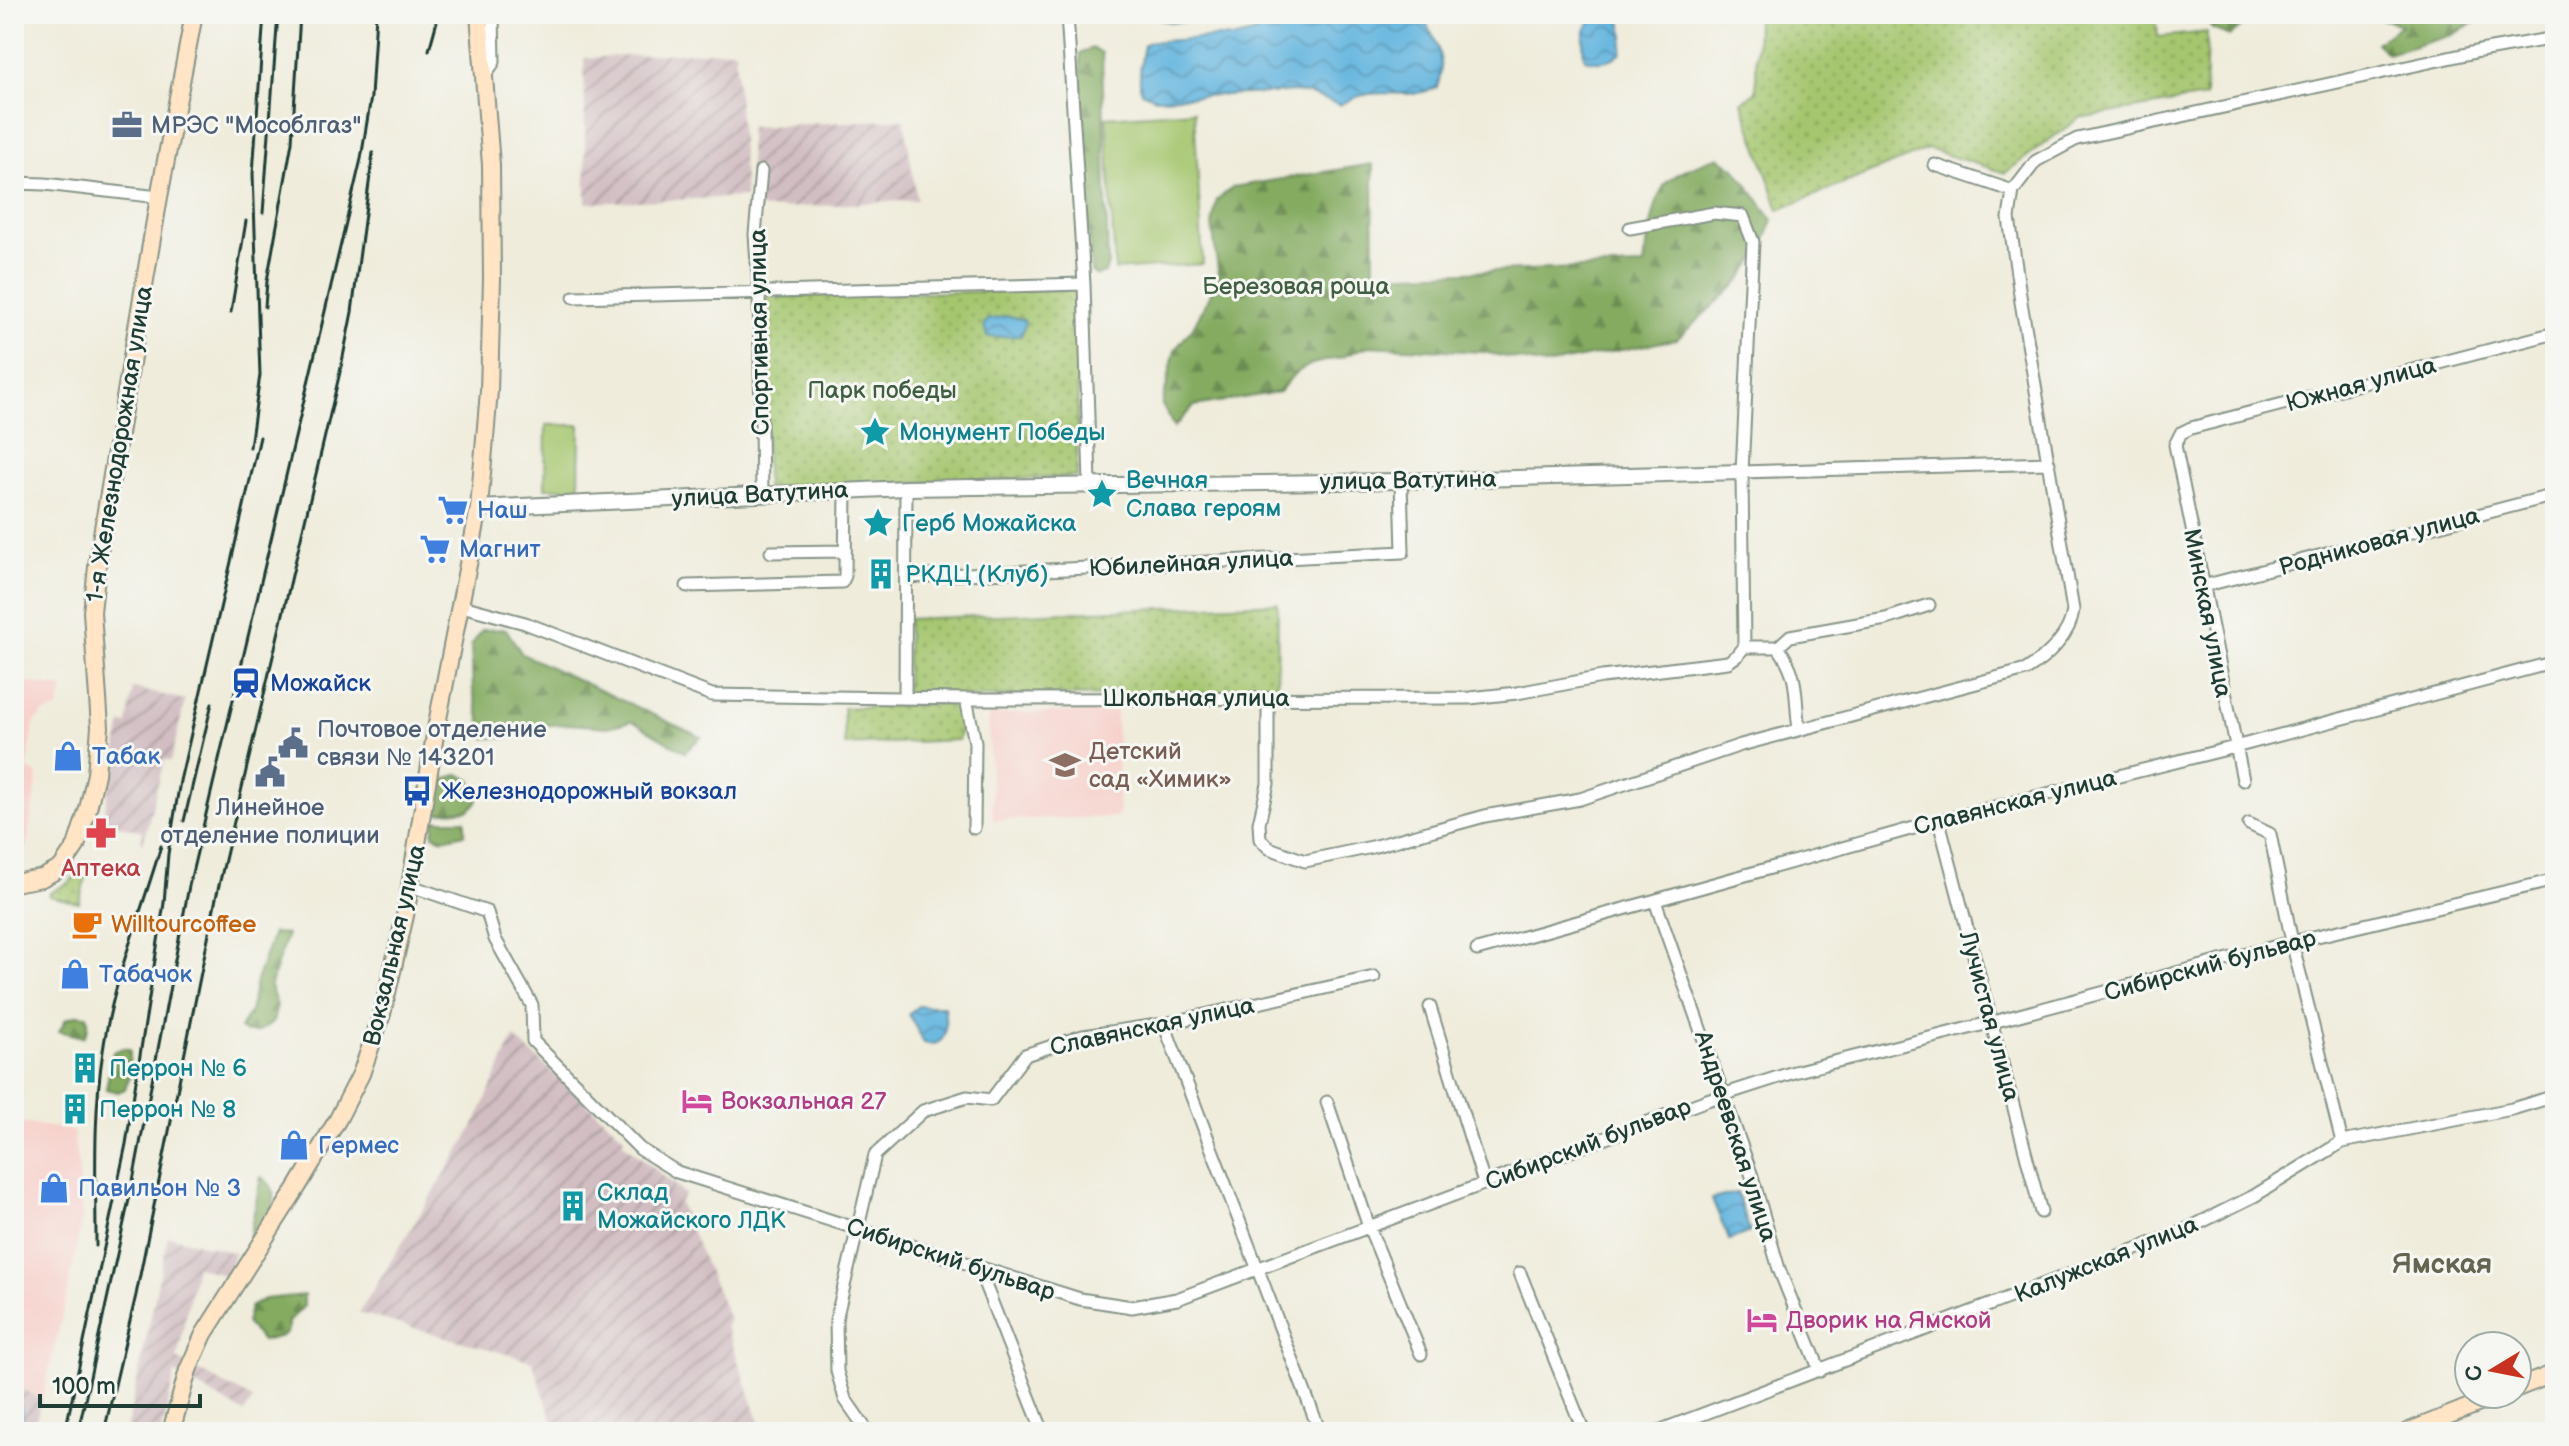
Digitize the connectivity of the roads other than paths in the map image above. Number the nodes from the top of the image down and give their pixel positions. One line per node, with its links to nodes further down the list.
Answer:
1 (194, 14): 11 (main road, 1-я Железнодорожная улица)
2 (479, 14): 6 (main road, Вокзальная улица)
3 (493, 14): 6 (street)
4 (1067, 14): 13 (street)
5 (2555, 38): 10 (street)
6 (484, 76): 26 (main road, Вокзальная улица)
7 (1935, 165): 10 (street)
8 (761, 171): 14 (street, Спортивная улица)
9 (14, 183): 11 (street)
10 (2013, 191): 18 (street)
11 (159, 197): 47 (main road, 1-я Железнодорожная улица)
12 (1630, 228): 19 (street)
13 (1084, 284): 14 (street); 21 (street)
14 (759, 292): 15 (street); 24 (street, Спортивная улица)
15 (574, 297)
16 (2555, 333): 17 (street, Южная улица)
17 (2175, 445): 31 (street, Минская улица)
18 (2049, 463): 19 (street, улица Ватутина); 40 (street)
19 (1742, 472): 20 (street, улица Ватутина); 34 (street)
20 (1401, 481): 21 (street, улица Ватутина); 29 (street, Юбилейная улица)
21 (1090, 484): 22 (street, улица Ватутина)
22 (906, 488): 23 (street, улица Ватутина); 29 (street)
23 (846, 490): 24 (street, улица Ватутина); 27 (street)
24 (762, 493): 26 (street, улица Ватутина)
25 (2555, 495): 31 (street, Родниковая улица)
26 (479, 508): 33 (main road, Вокзальная улица)
27 (845, 551): 28 (street); 30 (street)
28 (771, 552)
29 (907, 577): 37 (street)
30 (687, 586)
31 (2203, 586): 41 (street, Минская улица)
32 (1929, 605): 35 (street, Школьная улица)
33 (462, 606): 37 (street, Школьная улица); 48 (main road, Вокзальная улица)
34 (1744, 647): 35 (street, Школьная улица); 38 (street, Школьная улица)
35 (1778, 647): 40 (street)
36 (2555, 662): 41 (street, Славянская улица)
37 (905, 698): 39 (street, Школьная улица)
38 (1268, 698): 39 (street, Школьная улица); 40 (street)
39 (966, 699): 45 (street)
40 (1799, 729)
41 (2235, 747): 42 (street, Минская улица); 43 (street, Славянская улица)
42 (2243, 780)
43 (1939, 821): 49 (street, Славянская улица); 54 (street, Лучистая улица)
44 (2249, 824): 50 (street)
45 (974, 828)
46 (2555, 880): 50 (street, Сибирский бульвар)
47 (14, 883)
48 (411, 886): 63 (street, Сибирский бульвар); 73 (main road, Вокзальная улица)
49 (1655, 901): 51 (street, Славянская улица); 56 (street, Андреевская улица)
50 (2292, 942): 54 (street, Сибирский бульвар); 59 (street)
51 (1477, 950)
52 (1374, 977): 55 (street, Славянская улица)
53 (1430, 1007): 60 (street)
54 (1993, 1022): 56 (street, Сибирский бульвар); 61 (street, Лучистая улица)
55 (1164, 1024): 63 (street, Славянская улица); 65 (street)
56 (1724, 1094): 60 (street, Сибирский бульвар); 68 (street, Андреевская улица)
57 (2555, 1096): 59 (street, Калужская улица)
58 (1327, 1102): 62 (street)
59 (2342, 1142): 68 (street, Калужская улица)
60 (1484, 1183): 62 (street, Сибирский бульвар)
61 (2041, 1212)
62 (1369, 1227): 65 (street, Сибирский бульвар); 67 (street)
63 (855, 1228): 64 (street, Сибирский бульвар); 74 (street, Славянская улица)
64 (978, 1267): 65 (street, Сибирский бульвар); 75 (street)
65 (1259, 1268): 76 (street)
66 (1520, 1273): 77 (street)
67 (1421, 1354)
68 (1820, 1371): 78 (street, Калужская улица)
69 (2555, 1373): 70 (main road)
70 (2533, 1382)
71 (2469, 1410): 72 (main road)
72 (2434, 1427): 79 (main road)
73 (171, 1432)
74 (868, 1432)
75 (1043, 1432)
76 (1320, 1432)
77 (1584, 1432)
78 (1656, 1432)
79 (2407, 1432)

